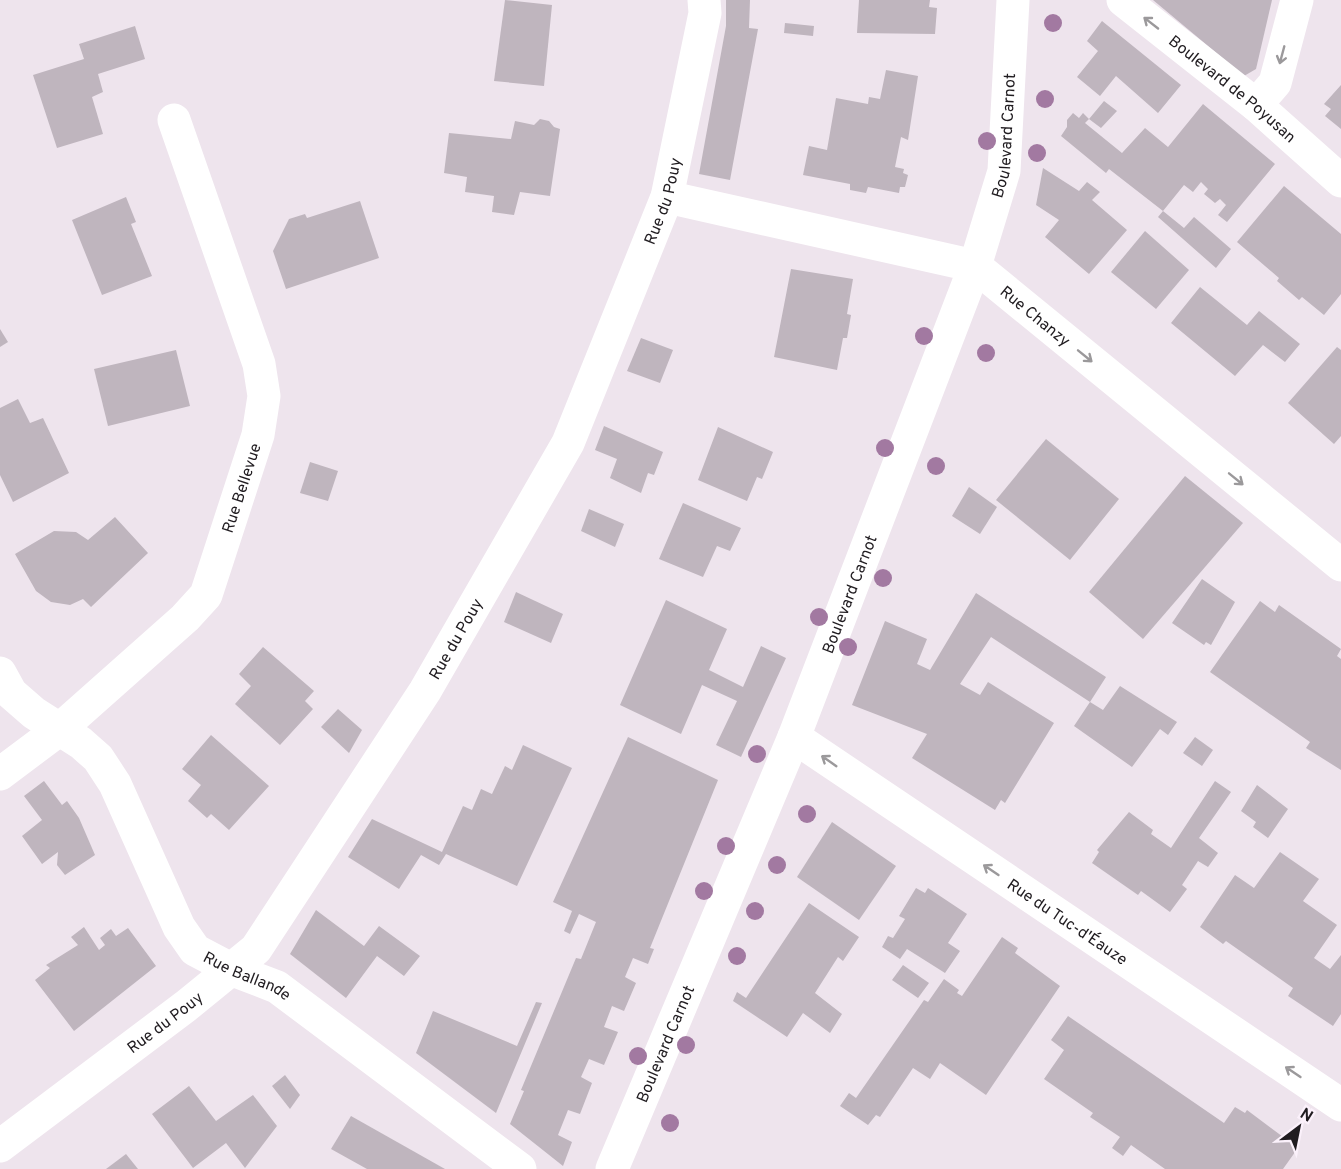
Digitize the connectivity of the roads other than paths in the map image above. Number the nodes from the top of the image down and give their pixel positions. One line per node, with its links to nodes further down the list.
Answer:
1 (704, 0): 8 (street, Rue du Pouy)
2 (1013, 0): 9 (street, Boulevard Carnot)
3 (1123, 0): 5 (street, Boulevard de Poyusan, one-way to 3)
4 (1297, 0): 5 (street, one-way to 5)
5 (1256, 105): 7 (street, Boulevard de Poyusan)
6 (174, 120): 12 (street, Rue Bellevue)
7 (1341, 181)
8 (668, 197): 9 (street, Rue Chanzy); 15 (street, Rue du Pouy)
9 (975, 266): 10 (street, Rue Chanzy, one-way to 10); 13 (street, Boulevard Carnot)
10 (1341, 565)
11 (0, 673): 12 (street, Rue Ballande)
12 (60, 729): 14 (street, Rue Bellevue); 15 (street, Rue Ballande)
13 (794, 737): 16 (street, Rue du Tuc-d'Éauze, one-way to 13); 19 (street, Boulevard Carnot)
14 (0, 774)
15 (233, 970): 17 (street, Rue du Pouy); 18 (street, Rue Ballande)
16 (1341, 1105)
17 (0, 1146)
18 (520, 1169)
19 (612, 1169)

